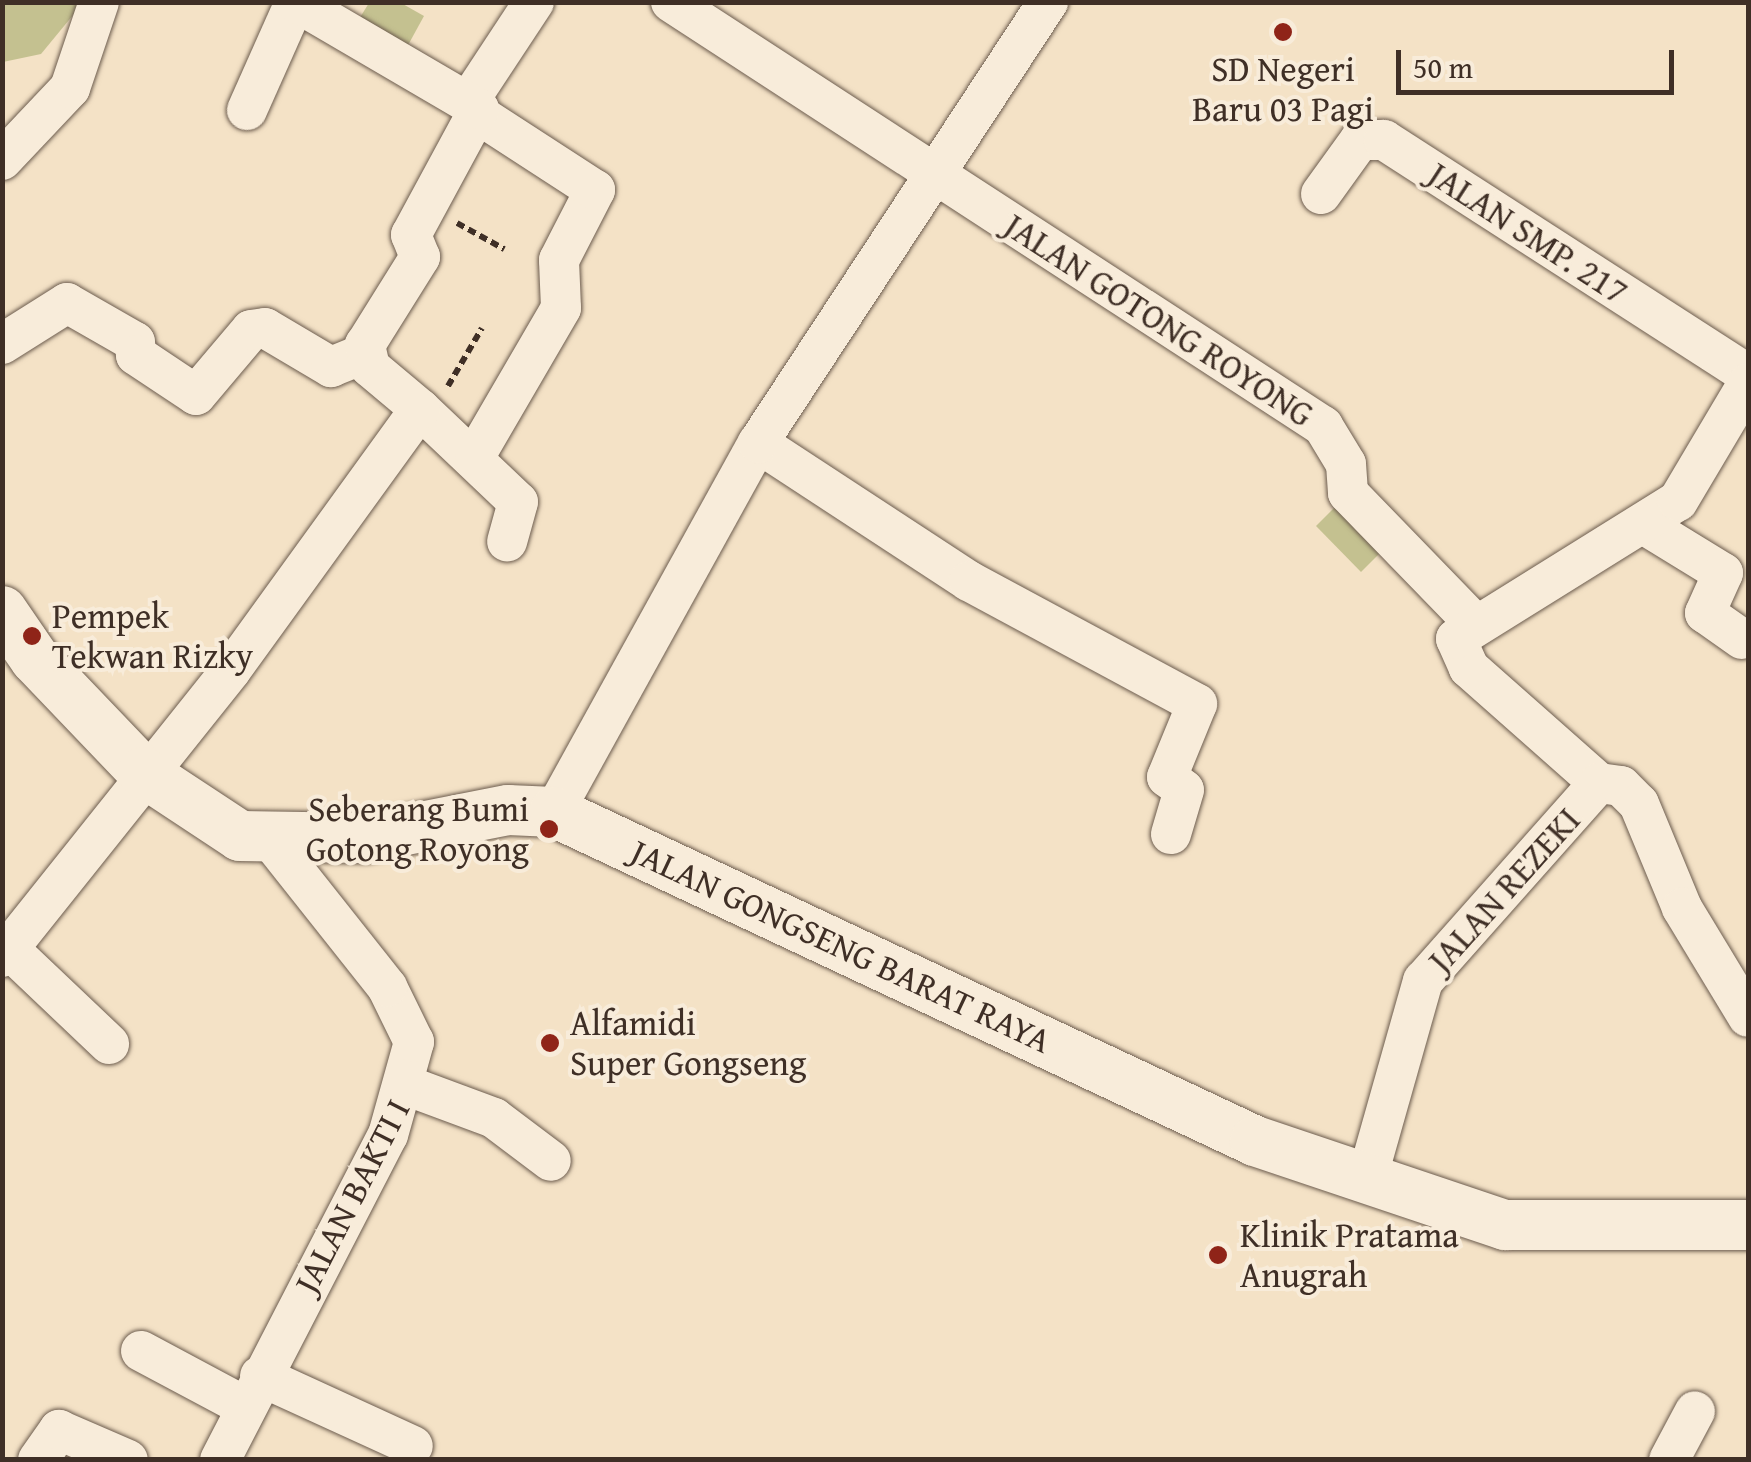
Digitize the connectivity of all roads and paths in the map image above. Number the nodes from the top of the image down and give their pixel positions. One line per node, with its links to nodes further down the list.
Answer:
1 (99, 2): 8 (street)
2 (296, 2): 6 (street); 7 (street)
3 (534, 2): 6 (street)
4 (671, 2): 9 (street, JALAN GOTONG ROYONG)
5 (1048, 2): 9 (street)
6 (476, 107): 11 (street); 19 (street)
7 (247, 110)
8 (2, 160)
9 (930, 171): 18 (street); 23 (street, JALAN GOTONG ROYONG)
10 (1321, 194): 16 (street, JALAN SMP. 217)
11 (430, 208): 12 (path); 15 (street)
12 (504, 249)
13 (482, 328): 17 (path)
14 (2, 344): 15 (street)
15 (364, 354): 17 (street)
16 (1748, 379): 20 (street)
17 (425, 413): 19 (street); 25 (street)
18 (758, 443): 27 (street); 28 (street)
19 (475, 456): 21 (street)
20 (1648, 527): 23 (street); 24 (street)
21 (507, 542)
22 (2, 611): 25 (street, JALAN GONGSENG BARAT RAYA)
23 (1475, 624): 26 (street, JALAN REZEKI)
24 (1742, 640)
25 (144, 772): 29 (street, JALAN GONGSENG BARAT RAYA); 30 (street)
26 (1599, 782): 31 (street, JALAN REZEKI); 35 (street, JALAN REZEKI)
27 (554, 812): 29 (street, JALAN GONGSENG BARAT RAYA); 35 (street, JALAN GONGSENG BARAT RAYA)
28 (1170, 834)
29 (273, 842): 33 (street, JALAN BAKTI I)
30 (6, 953): 32 (street)
31 (1748, 1017)
32 (109, 1044)
33 (408, 1086): 34 (street); 38 (street, JALAN BAKTI I)
34 (551, 1161)
35 (1368, 1175): 36 (street, JALAN GONGSENG BARAT RAYA)
36 (1748, 1225)
37 (141, 1351): 38 (street)
38 (252, 1391): 40 (street); 43 (street, JALAN BAKTI I)
39 (1695, 1410): 44 (street)
40 (412, 1446)
41 (38, 1460): 42 (street)
42 (128, 1460)
43 (220, 1460)
44 (1668, 1460)

